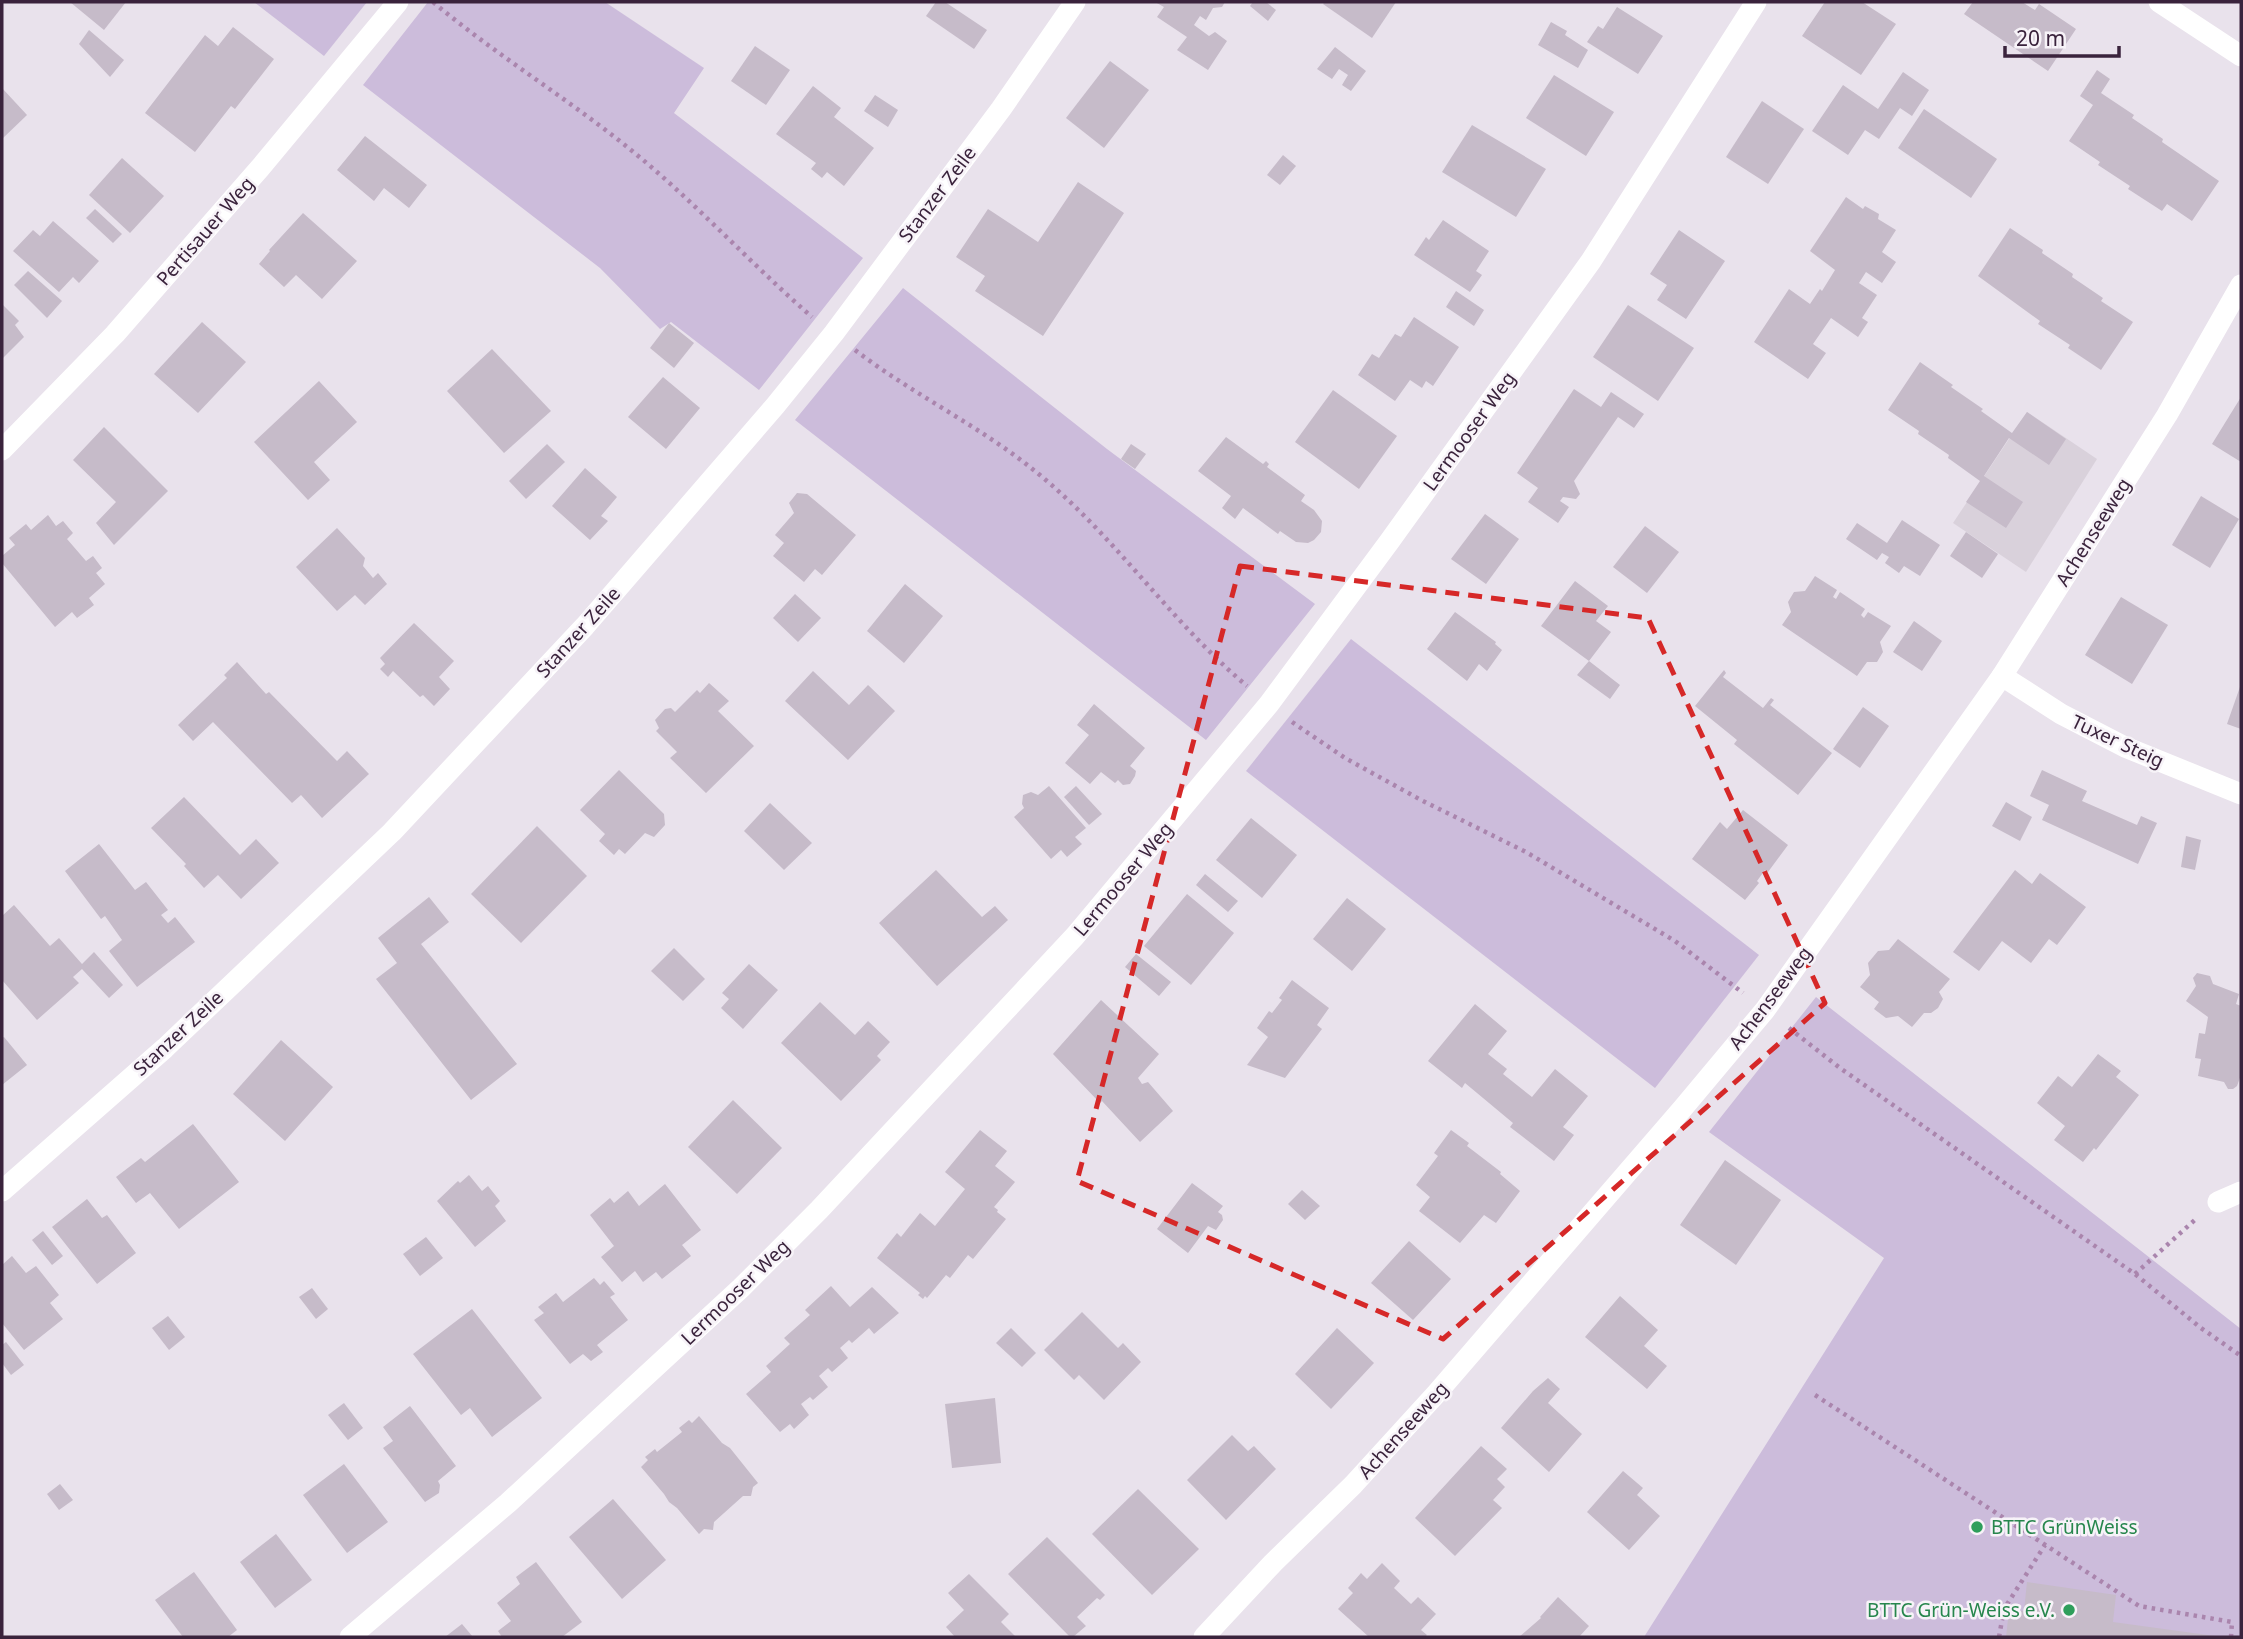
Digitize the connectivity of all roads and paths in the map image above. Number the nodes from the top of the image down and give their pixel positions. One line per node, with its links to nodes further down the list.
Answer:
1 (398, 2): 9 (street, Pertisauer Weg)
2 (433, 2): 8 (path)
3 (1075, 2): 8 (street, Stanzer Zeile)
4 (1756, 2): 11 (street, Lermooser Weg)
5 (2159, 2): 6 (street)
6 (2241, 56)
7 (2241, 285): 10 (street, Achenseeweg)
8 (834, 333): 11 (path); 14 (street, Stanzer Zeile)
9 (2, 450)
10 (2002, 676): 12 (street, Tuxer Steig); 13 (street, Achenseeweg)
11 (1269, 704): 13 (path); 21 (street, Lermooser Weg)
12 (2241, 794)
13 (1765, 1010): 17 (path); 22 (street, Achenseeweg)
14 (2, 1191)
15 (2241, 1192): 16 (street)
16 (2218, 1202): 17 (path)
17 (2134, 1273): 18 (path)
18 (2241, 1356)
19 (1815, 1395): 20 (path)
20 (2045, 1545): 23 (path); 24 (path)
21 (350, 1637)
22 (1204, 1637)
23 (1999, 1637)
24 (2231, 1637)

